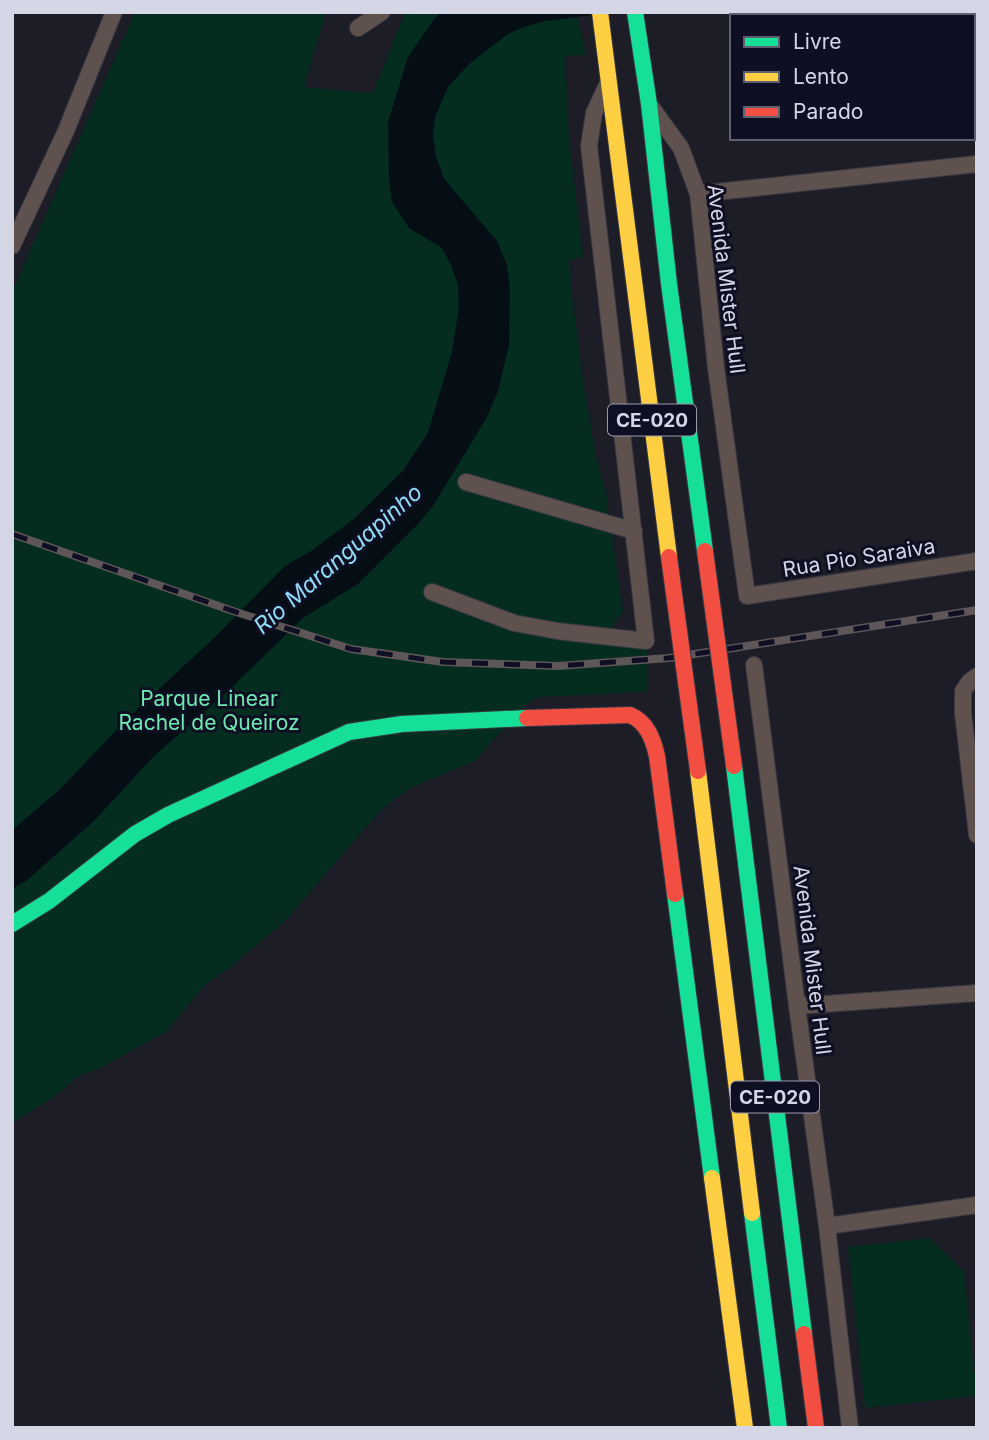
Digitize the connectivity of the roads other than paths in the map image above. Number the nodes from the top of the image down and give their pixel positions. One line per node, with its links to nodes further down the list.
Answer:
1 (114, 12): 10 (street)
2 (382, 12): 5 (street)
3 (600, 12): 6 (main road, CE-020)
4 (635, 12): 7 (main road, CE-020)
5 (358, 28)
6 (608, 77): 12 (street); 25 (main road, CE-020, bridge)
7 (649, 104): 9 (street, Avenida Mister Hull); 26 (main road, CE-020, bridge)
8 (977, 164): 9 (street)
9 (698, 194): 15 (street, Avenida Mister Hull)
10 (12, 246)
11 (466, 482): 12 (street)
12 (634, 531): 14 (street)
13 (977, 561): 15 (street, Rua Pio Saraiva)
14 (432, 592)
15 (747, 596)
16 (754, 665): 21 (street, Avenida Mister Hull)
17 (977, 676): 18 (street)
18 (977, 835)
19 (12, 924): 24 (main road)
20 (977, 993): 21 (street)
21 (797, 1006): 23 (street, Avenida Mister Hull)
22 (977, 1205): 23 (street)
23 (827, 1226): 27 (street, Avenida Mister Hull)
24 (745, 1428)
25 (779, 1428)
26 (816, 1428)
27 (850, 1428)

